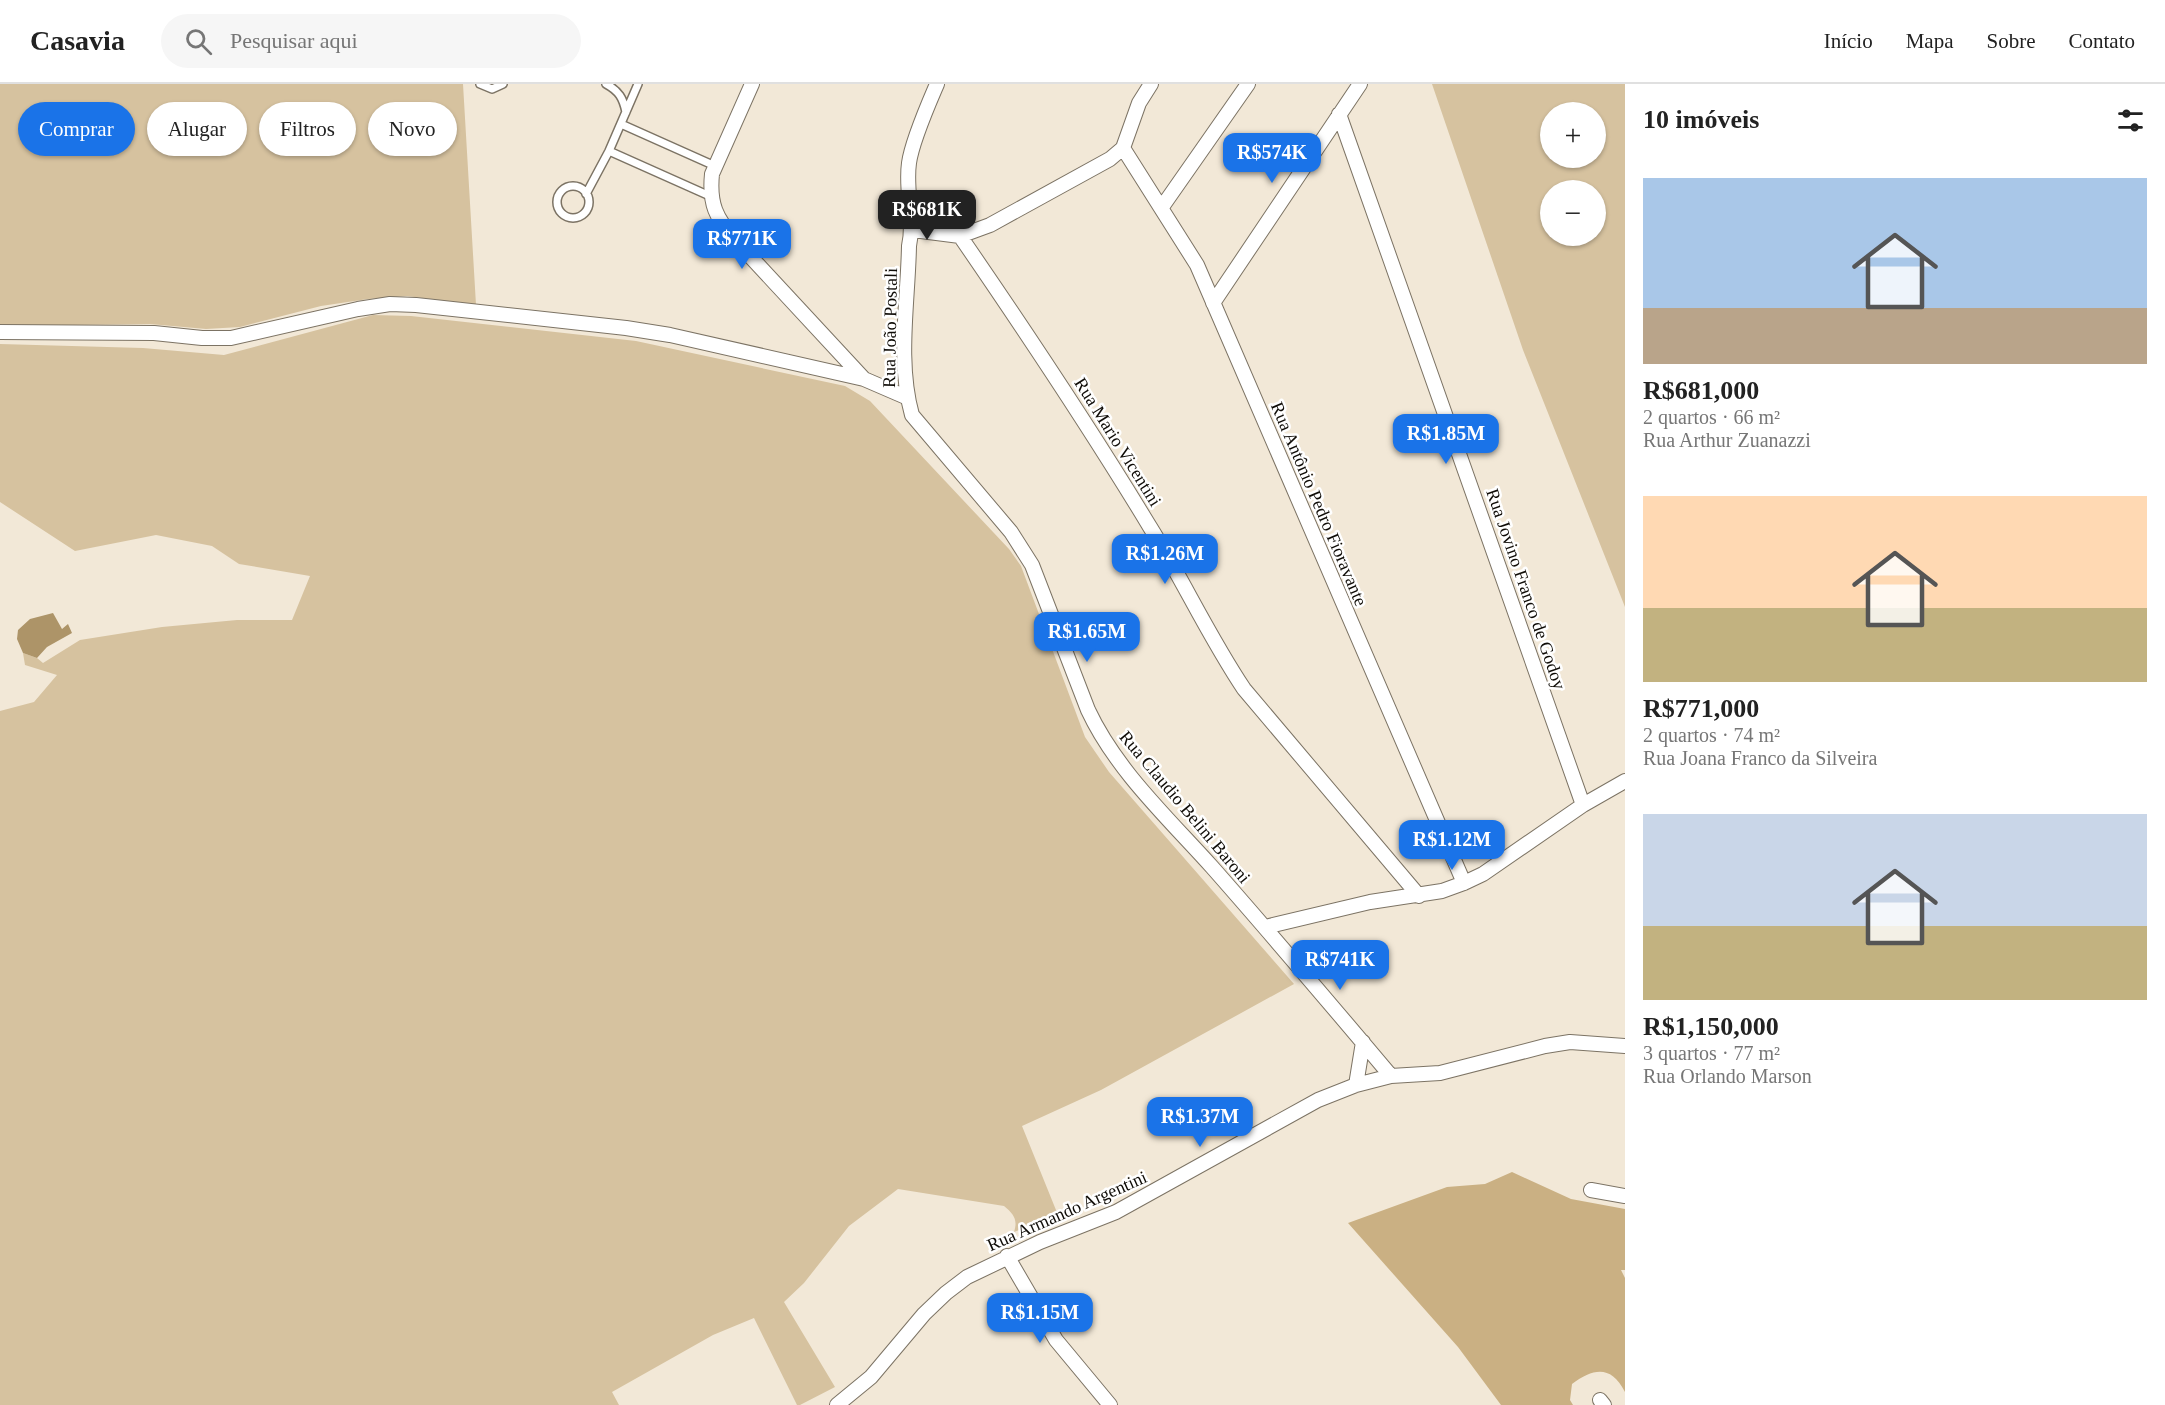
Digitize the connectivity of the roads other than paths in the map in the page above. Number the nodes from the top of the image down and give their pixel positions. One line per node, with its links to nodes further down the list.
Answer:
1 (480, 84): 2 (lane)
2 (503, 84)
3 (606, 84): 10 (lane)
4 (638, 84): 10 (lane)
5 (752, 84): 15 (street)
6 (937, 84): 19 (street, Rua João Postali)
7 (1151, 84): 13 (street)
8 (1248, 84): 18 (street)
9 (1360, 84): 11 (street)
10 (626, 112): 12 (lane)
11 (1340, 114): 21 (street); 26 (street, Rua Jovino Franco de Godoy)
12 (621, 124): 14 (lane); 15 (lane)
13 (1124, 148): 18 (street, Rua Antônio Pedro Fioravante); 20 (street)
14 (609, 151): 16 (lane); 17 (lane)
15 (715, 166): 17 (street)
16 (586, 194): 16 (lane)
17 (712, 197): 23 (street)
18 (1162, 207): 21 (street, Rua Antônio Pedro Fioravante)
19 (913, 230): 20 (street); 24 (street, Rua João Postali)
20 (960, 236): 28 (street, Rua Mario Vicentini)
21 (1213, 303): 27 (street, Rua Antônio Pedro Fioravante)
22 (0, 332): 23 (street)
23 (864, 379): 24 (street)
24 (908, 398): 29 (street, Rua Claudio Belini Baroni)
25 (1625, 781): 26 (street)
26 (1583, 805): 27 (street)
27 (1464, 883): 28 (street)
28 (1419, 896): 29 (street)
29 (1265, 927): 30 (street, Rua Claudio Belini Baroni)
30 (1363, 1042): 32 (street, Rua Claudio Belini Baroni); 33 (street)
31 (1625, 1046): 32 (street, Rua Armando Argentini)
32 (1391, 1076): 33 (street, Rua Armando Argentini)
33 (1356, 1085): 36 (street, Rua Armando Argentini)
34 (1591, 1190): 35 (street)
35 (1625, 1196)
36 (1007, 1256): 37 (street, Rua Armando Argentini); 38 (street)
37 (837, 1405)
38 (1110, 1405)

